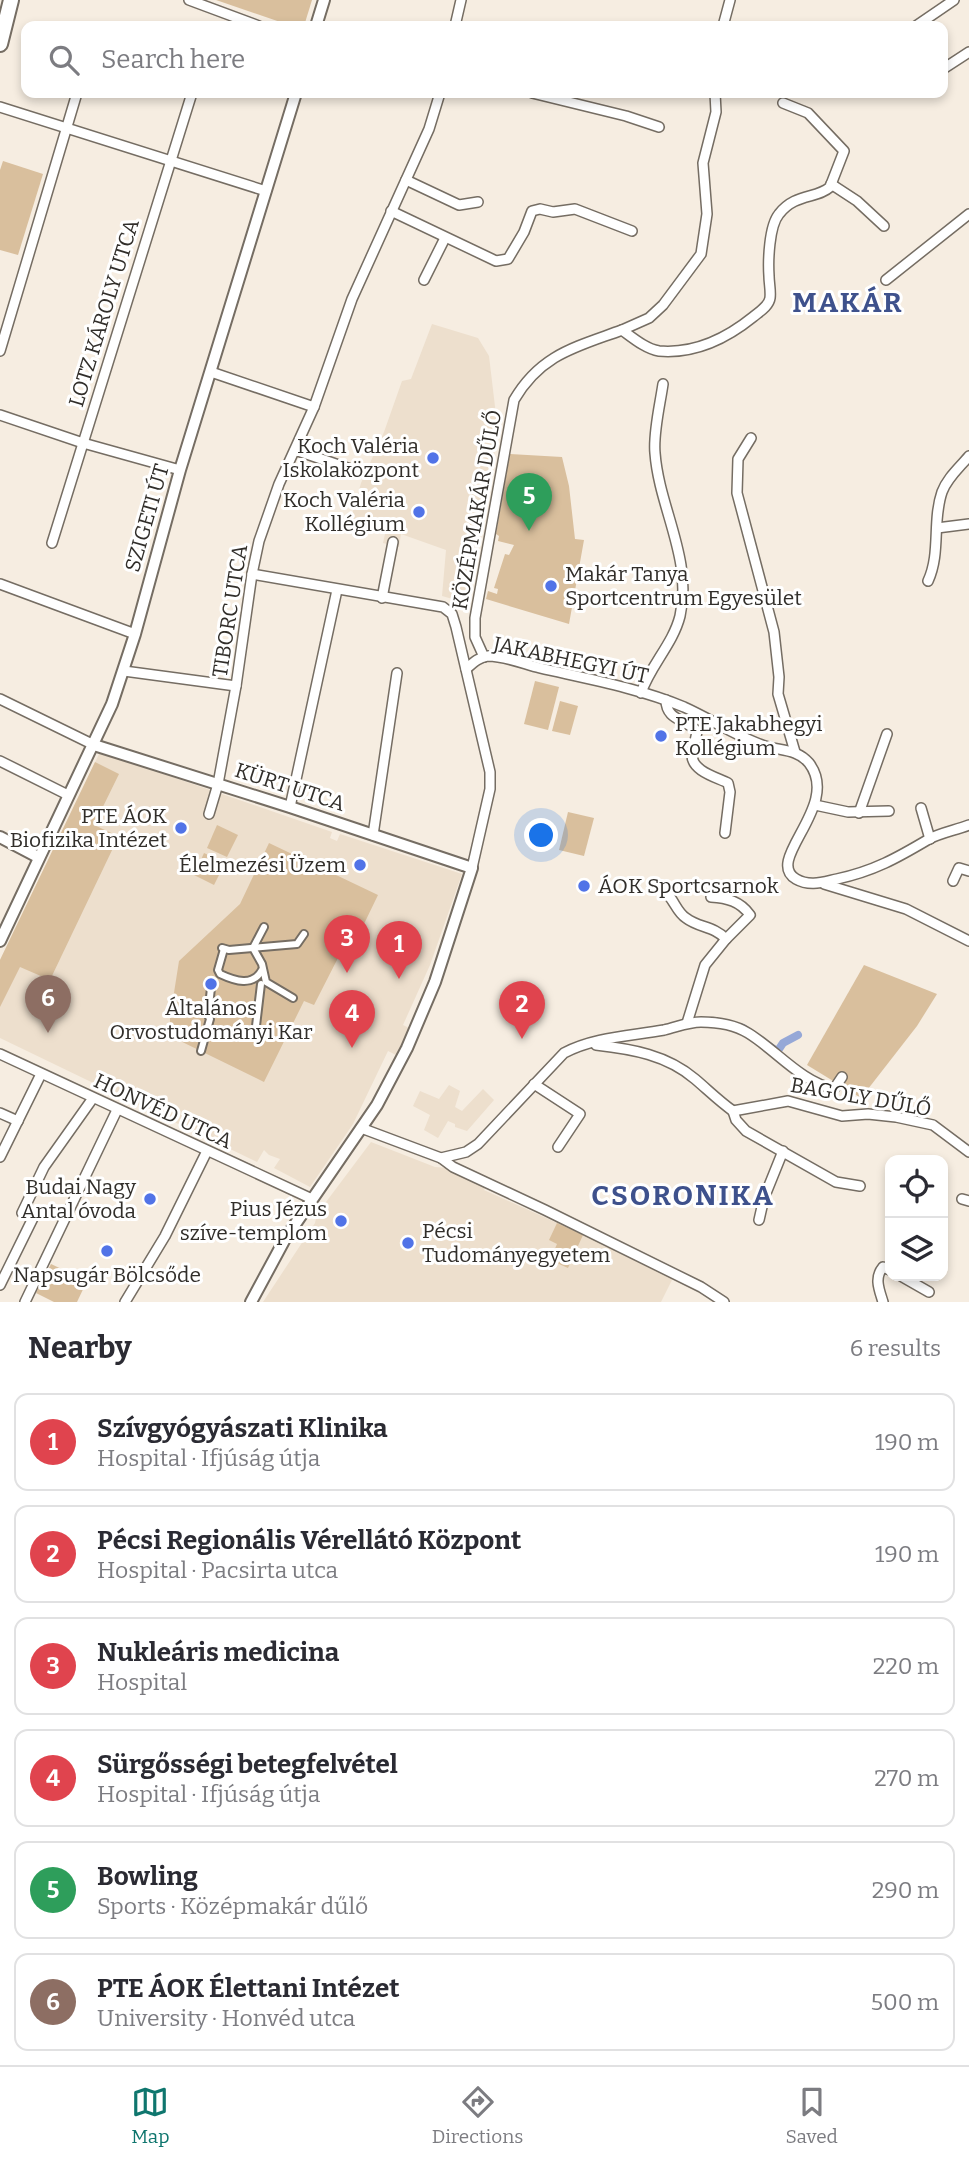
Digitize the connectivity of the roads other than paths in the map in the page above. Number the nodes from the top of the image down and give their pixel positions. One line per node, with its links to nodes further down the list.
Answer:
1 (11, 0): 12 (main road)
2 (189, 0): 7 (street)
3 (324, 0): 8 (street)
4 (461, 0): 9 (street)
5 (730, 0): 10 (street)
6 (954, 0): 11 (street)
7 (246, 21)
8 (318, 21)
9 (456, 21)
10 (724, 21)
11 (923, 21)
12 (0, 44)
13 (969, 52): 14 (street)
14 (948, 66)
15 (76, 98): 24 (street)
16 (190, 98): 25 (street, LOTZ KÁROLY UTCA)
17 (294, 98): 28 (street, SZIGETI ÚT)
18 (435, 98): 26 (street, TIBORC UTCA)
19 (553, 98): 23 (street)
20 (715, 98): 37 (street, KÖZÉPMAKÁR DŰLŐ)
21 (783, 103): 27 (street)
22 (0, 107): 24 (street)
23 (659, 127)
24 (67, 128): 25 (street); 38 (street)
25 (170, 161): 28 (street); 44 (street, LOTZ KÁROLY UTCA)
26 (406, 180): 29 (street); 30 (street, TIBORC UTCA)
27 (831, 184): 32 (street); 37 (street)
28 (266, 191): 39 (street, SZIGETI ÚT)
29 (478, 202)
30 (391, 211): 34 (street); 41 (street, TIBORC UTCA)
31 (969, 214): 36 (street)
32 (884, 226)
33 (632, 231): 34 (street)
34 (445, 237): 35 (street)
35 (424, 280)
36 (886, 280)
37 (622, 330): 59 (street, KÖZÉPMAKÁR DŰLŐ)
38 (0, 351)
39 (211, 372): 41 (street); 47 (street, SZIGETI ÚT)
40 (663, 384): 64 (street)
41 (314, 407): 45 (street, TIBORC UTCA)
42 (0, 415): 44 (street)
43 (751, 438): 69 (street)
44 (83, 443): 47 (street); 52 (street, LOTZ KÁROLY UTCA)
45 (295, 450): 48 (street); 53 (street, TIBORC UTCA)
46 (969, 456): 50 (street)
47 (180, 470): 58 (street, SZIGETI ÚT)
48 (362, 473)
49 (969, 524): 50 (street)
50 (937, 528): 54 (street)
51 (393, 542): 57 (street)
52 (52, 544)
53 (251, 574): 56 (street); 63 (street, TIBORC UTCA)
54 (928, 581)
55 (0, 584): 58 (street)
56 (337, 590): 57 (street); 74 (street)
57 (382, 598): 60 (street)
58 (135, 634): 61 (street, SZIGETI ÚT)
59 (484, 657): 60 (street, JAKABHEGYI ÚT); 64 (street, JAKABHEGYI ÚT)
60 (466, 669): 86 (street, JAKABHEGYI ÚT)
61 (124, 671): 63 (street); 68 (street, SZIGETI ÚT)
62 (397, 673): 81 (street)
63 (236, 686): 71 (street, TIBORC UTCA)
64 (641, 693): 66 (street, JAKABHEGYI ÚT)
65 (0, 699): 68 (street)
66 (666, 700): 69 (street, JAKABHEGYI ÚT); 80 (street, JAKABHEGYI ÚT)
67 (887, 734): 77 (street)
68 (94, 745): 71 (street, KÜRT UTCA); 72 (street, SZIGETI ÚT)
69 (795, 752): 73 (street)
70 (0, 761): 72 (street)
71 (218, 784): 74 (street, KÜRT UTCA); 78 (street, TIBORC UTCA)
72 (68, 795): 85 (street, SZIGETI ÚT)
73 (815, 805): 77 (street); 90 (street)
74 (290, 807): 81 (street, KÜRT UTCA)
75 (921, 808): 83 (street)
76 (889, 811): 77 (street)
77 (859, 813)
78 (209, 814)
79 (969, 825): 83 (street)
80 (724, 833)
81 (373, 835): 86 (street, KÜRT UTCA)
82 (0, 837): 84 (street)
83 (930, 839): 90 (street)
84 (20, 847): 85 (street); 87 (street)
85 (38, 857): 87 (street, SZIGETI ÚT)
86 (472, 868): 117 (street)
87 (32, 871): 96 (street, SZIGETI ÚT)
88 (969, 871): 89 (street)
89 (953, 881)
90 (824, 884): 97 (street)
91 (669, 896): 95 (street)
92 (711, 897): 95 (street)
93 (264, 927): 99 (street)
94 (304, 934): 98 (street)
95 (726, 939): 104 (street)
96 (0, 941)
97 (969, 942)
98 (263, 947): 99 (street); 100 (street)
99 (253, 948): 100 (street); 101 (street)
100 (258, 958): 102 (street)
101 (219, 973): 102 (street); 107 (street)
102 (261, 981): 103 (street); 105 (street)
103 (293, 998)
104 (687, 1023): 106 (street); 110 (street)
105 (256, 1026)
106 (591, 1045): 111 (street); 114 (street)
107 (201, 1051)
108 (0, 1054): 109 (street, HONVÉD UTCA)
109 (41, 1074): 112 (street, HONVÉD UTCA); 116 (street)
110 (842, 1077)
111 (534, 1084): 118 (street); 122 (street)
112 (93, 1098): 113 (street, HONVÉD UTCA); 131 (street)
113 (117, 1110): 119 (street, HONVÉD UTCA); 133 (street)
114 (733, 1111): 120 (street); 121 (street, BAGOLY DŰLŐ)
115 (0, 1113): 116 (street)
116 (18, 1121): 123 (street)
117 (361, 1128): 124 (street); 127 (street)
118 (558, 1147)
119 (207, 1151): 127 (street, HONVÉD UTCA); 134 (street)
120 (783, 1151): 126 (street); 128 (street)
121 (969, 1152)
122 (454, 1156): 124 (street); 125 (street)
123 (0, 1157)
124 (440, 1158): 125 (street)
125 (453, 1167): 136 (street)
126 (860, 1186)
127 (312, 1199): 135 (street)
128 (759, 1220)
129 (885, 1268): 137 (street)
130 (910, 1281): 132 (street)
131 (0, 1285)
132 (929, 1292)
133 (25, 1302)
134 (125, 1302)
135 (251, 1302)
136 (724, 1302)
137 (883, 1302)

